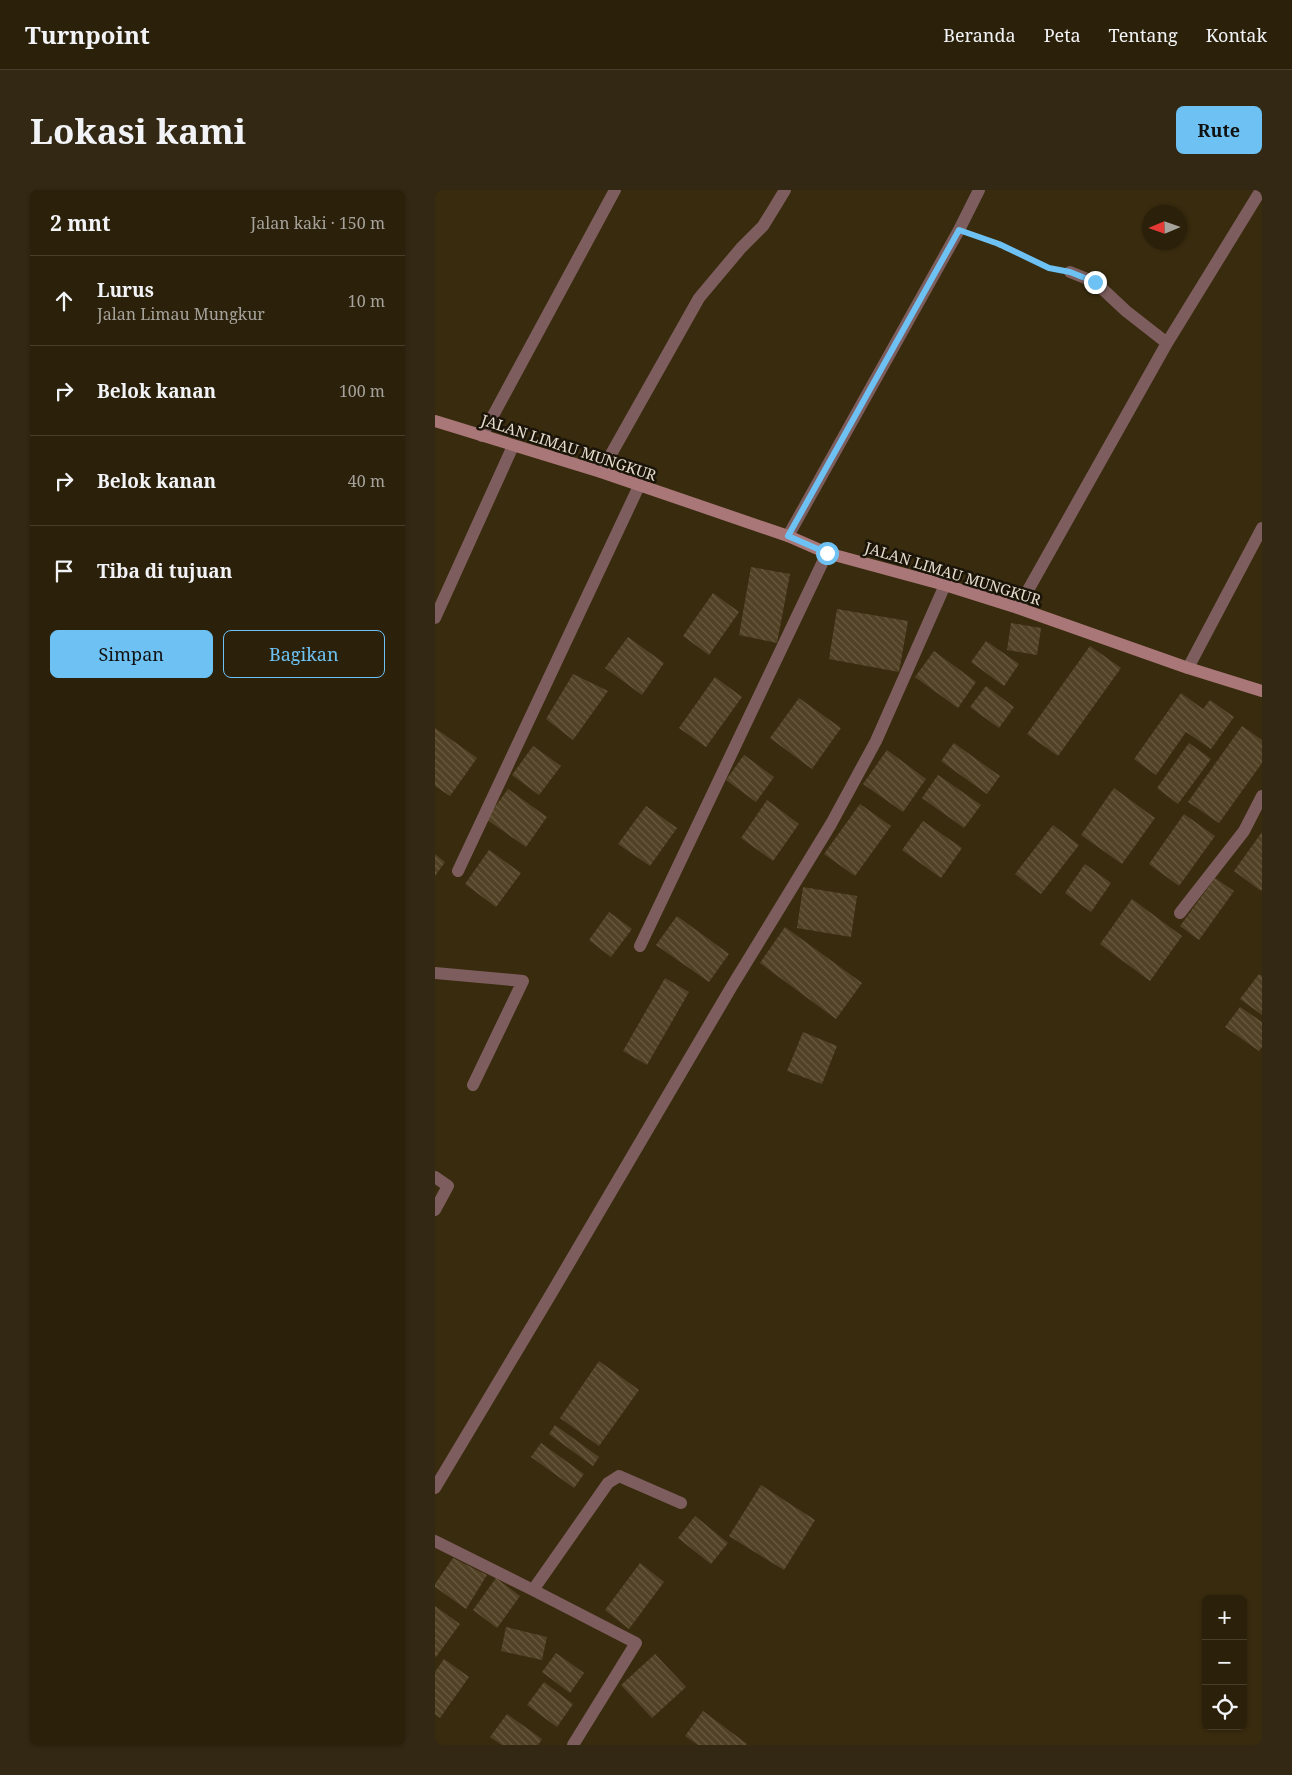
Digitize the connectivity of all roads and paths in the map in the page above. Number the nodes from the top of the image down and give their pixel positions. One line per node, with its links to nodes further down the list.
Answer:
1 (615, 190): 9 (street)
2 (785, 190): 11 (street)
3 (979, 190): 5 (street)
4 (1261, 190): 7 (street)
5 (959, 230): 6 (path); 14 (street)
6 (1070, 272): 7 (street)
7 (1167, 343): 17 (street)
8 (435, 421): 9 (street, JALAN LIMAU MUNGKUR)
9 (482, 436): 10 (street, JALAN LIMAU MUNGKUR)
10 (513, 446): 11 (street, JALAN LIMAU MUNGKUR); 18 (street)
11 (601, 472): 12 (street, JALAN LIMAU MUNGKUR)
12 (639, 486): 14 (street, JALAN LIMAU MUNGKUR); 22 (street)
13 (1262, 528): 19 (street)
14 (788, 536): 15 (street, JALAN LIMAU MUNGKUR)
15 (827, 553): 16 (street, JALAN LIMAU MUNGKUR); 24 (street)
16 (945, 585): 17 (street, JALAN LIMAU MUNGKUR); 29 (street)
17 (1018, 608): 19 (street, JALAN LIMAU MUNGKUR)
18 (435, 618)
19 (1188, 668): 20 (street, JALAN LIMAU MUNGKUR)
20 (1262, 691)
21 (1262, 796): 23 (street)
22 (458, 871)
23 (1180, 913)
24 (640, 946)
25 (435, 973): 26 (street)
26 (473, 1085)
27 (435, 1177): 28 (street)
28 (435, 1210)
29 (435, 1488)
30 (681, 1503): 32 (street)
31 (435, 1541): 32 (street)
32 (533, 1590): 33 (street)
33 (573, 1745)

